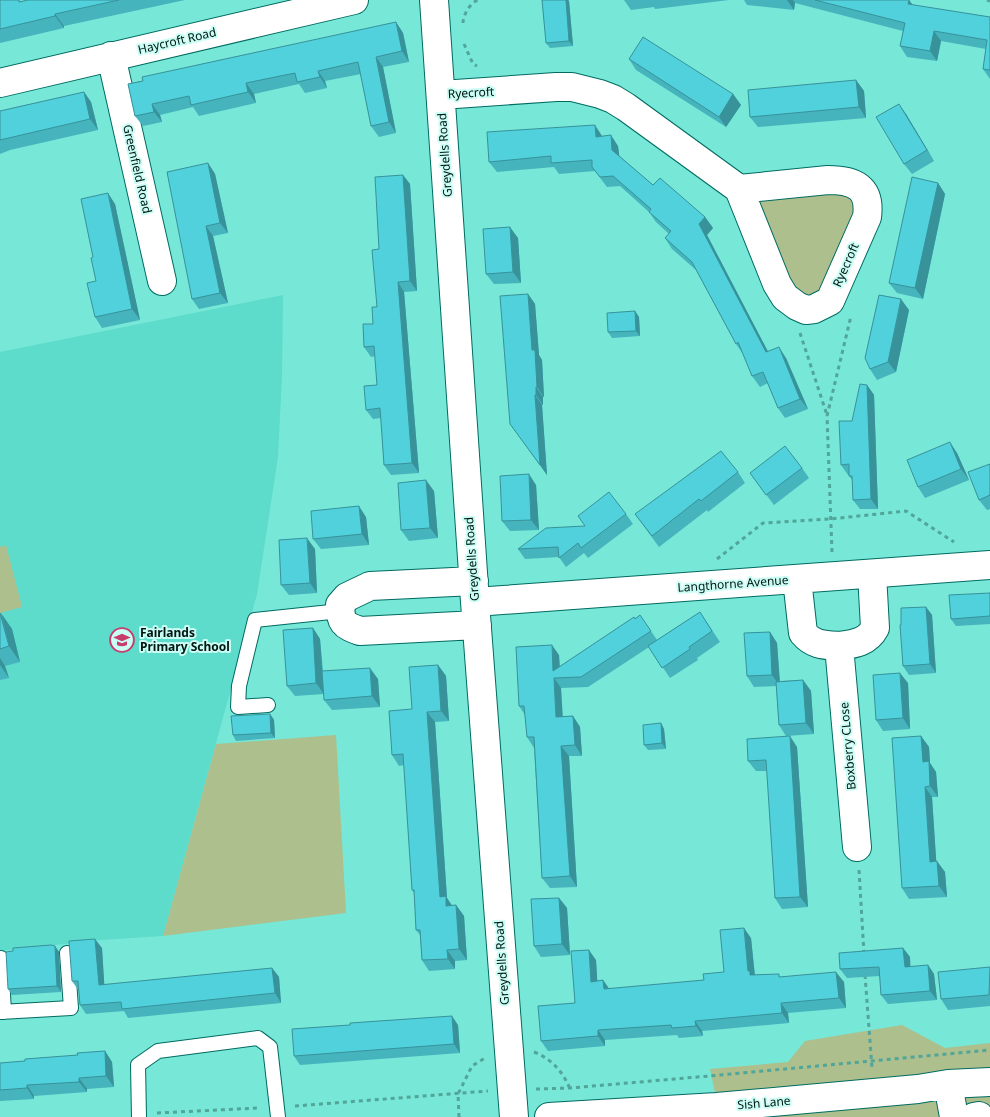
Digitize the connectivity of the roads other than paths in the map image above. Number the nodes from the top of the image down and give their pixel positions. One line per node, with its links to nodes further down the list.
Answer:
1 (354, 0): 3 (street, Haycroft Road)
2 (434, 0): 6 (street, Greydells Road)
3 (301, 6): 4 (street, Haycroft Road)
4 (111, 56): 5 (street, Haycroft Road); 8 (street, Greenfield Road)
5 (0, 83)
6 (441, 95): 7 (street, Ryecroft); 12 (street, Greydells Road)
7 (739, 189): 7 (street, Ryecroft)
8 (162, 281)
9 (990, 565): 10 (street, Langthorne Avenue)
10 (872, 574): 11 (street, Langthorne Avenue); 14 (street)
11 (797, 580): 12 (street, Langthorne Avenue); 14 (street)
12 (475, 602): 13 (street); 13 (street); 26 (street, Greydells Road)
13 (340, 611): 15 (lane)
14 (838, 646): 16 (street, Boxberry CLose)
15 (268, 705)
16 (857, 847)
17 (67, 954): 19 (lane)
18 (1, 958): 19 (lane)
19 (2, 1012)
20 (990, 1082): 21 (street, Sish Lane)
21 (948, 1084): 23 (street, Sish Lane); 28 (street)
22 (277, 1112): 24 (lane)
23 (718, 1112): 25 (street, Sish Lane)
24 (139, 1115)
25 (611, 1115): 27 (street, Sish Lane)
26 (514, 1117)
27 (550, 1117)
28 (969, 1117)

